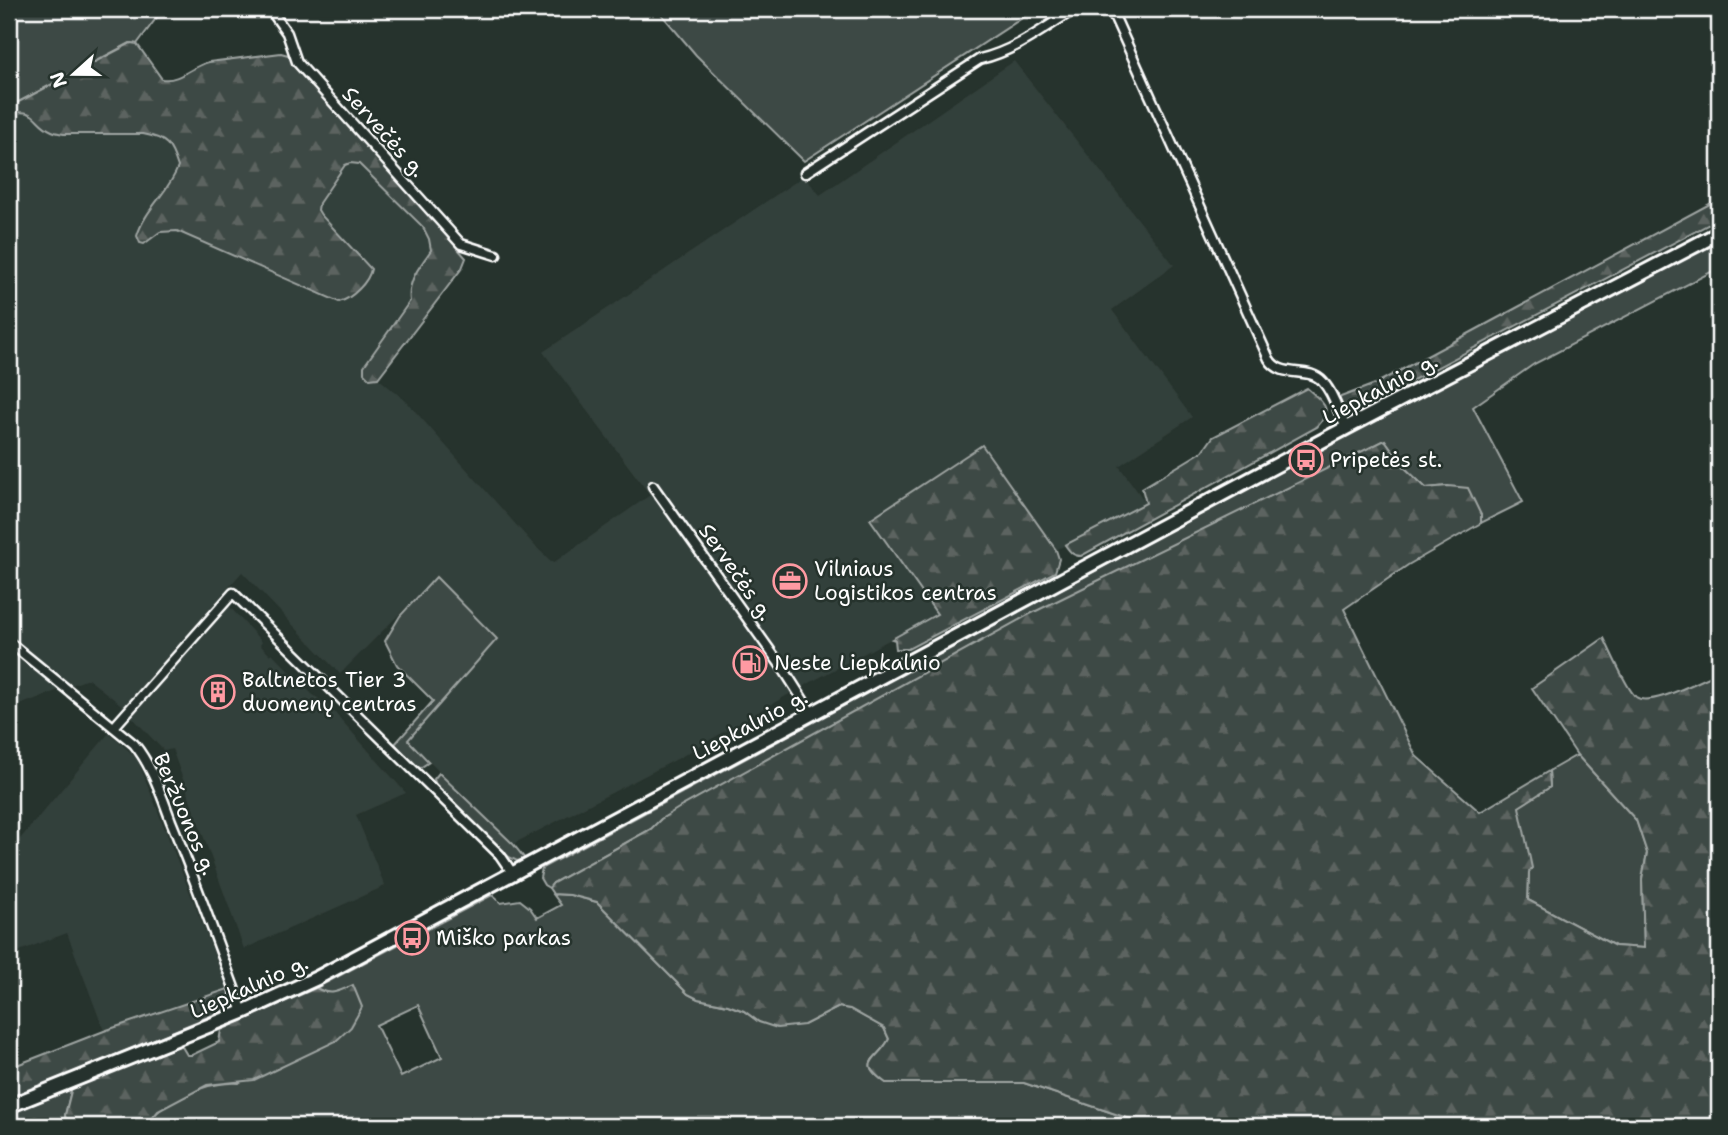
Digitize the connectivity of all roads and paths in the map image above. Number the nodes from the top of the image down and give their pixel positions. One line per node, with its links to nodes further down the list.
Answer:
1 (270, 9): 6 (street, Servečės g.)
2 (1075, 9): 4 (street)
3 (1111, 9): 7 (street)
4 (804, 173)
5 (1719, 233): 7 (highway, Liepkalnio g.)
6 (496, 255)
7 (1346, 428): 10 (highway, Liepkalnio g.)
8 (653, 486): 10 (street, Servečės g.)
9 (9, 642): 11 (street, Beržuonos g.)
10 (812, 714): 12 (highway, Liepkalnio g.)
11 (114, 727): 12 (street); 13 (street, Beržuonos g.)
12 (513, 874): 13 (highway, Liepkalnio g.)
13 (243, 1012): 14 (highway, Liepkalnio g.)
14 (9, 1106)

